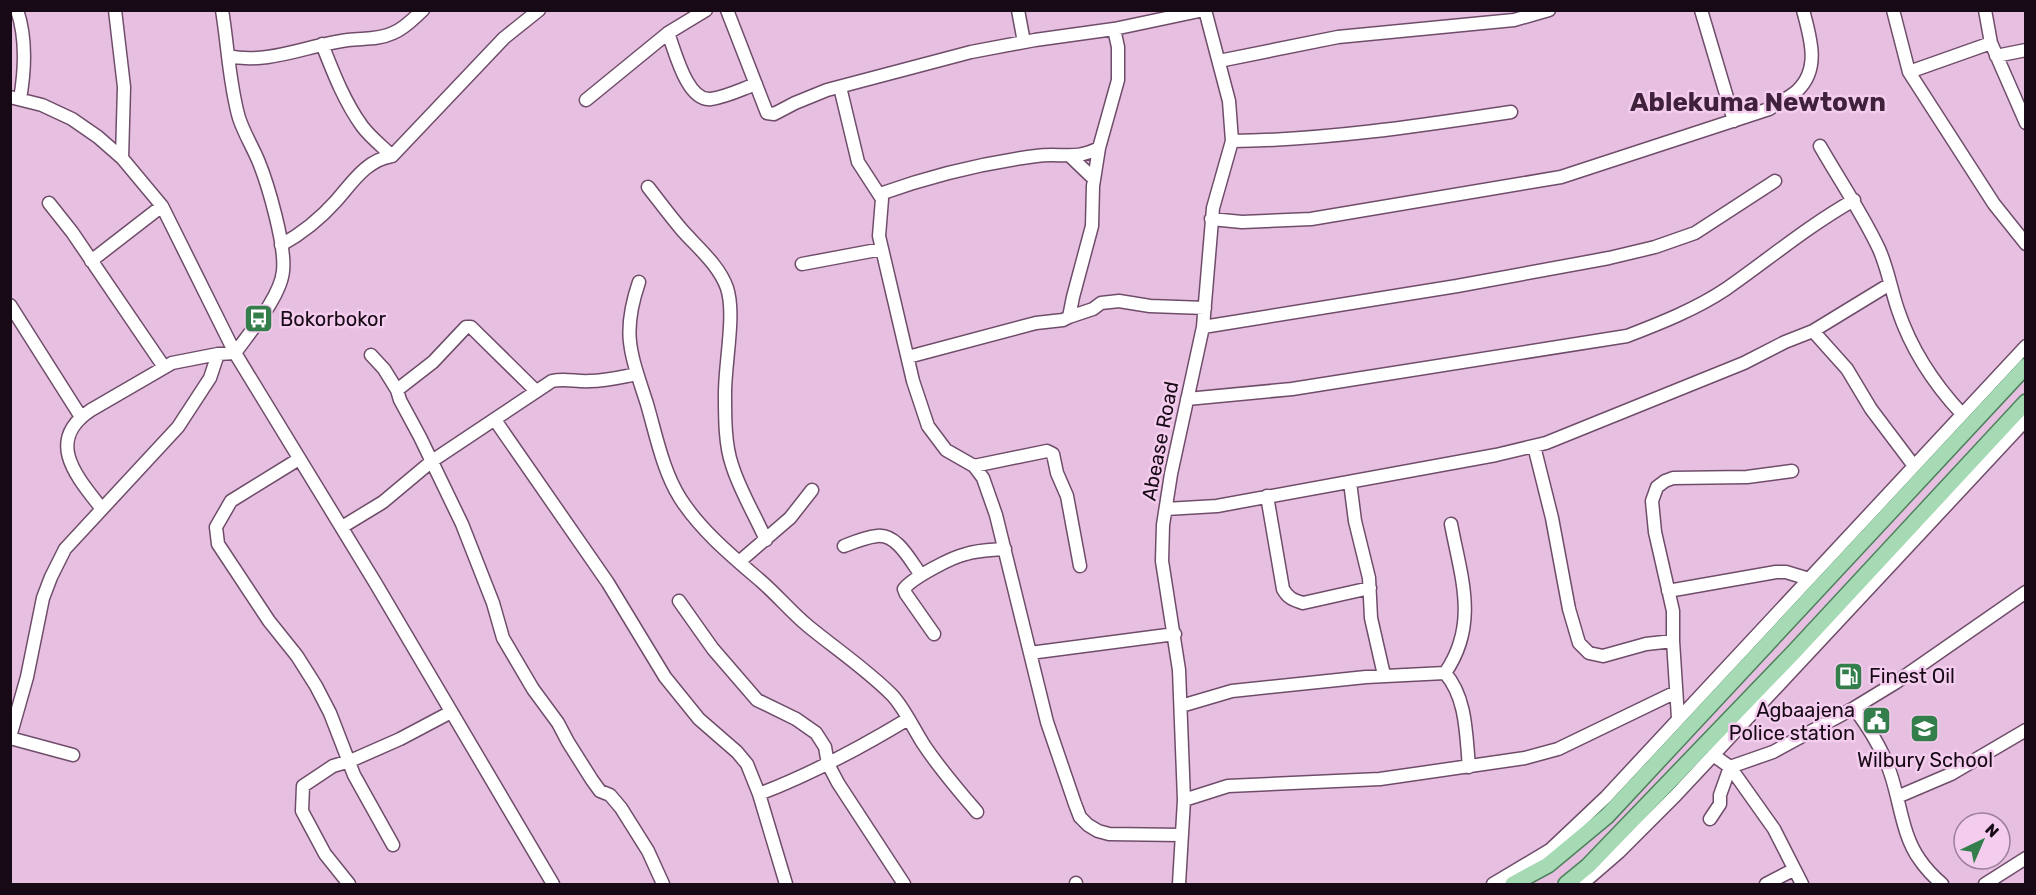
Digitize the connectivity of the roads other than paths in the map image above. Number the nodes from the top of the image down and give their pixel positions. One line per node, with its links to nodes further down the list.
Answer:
1 (17, 10): 28 (street)
2 (115, 10): 38 (street)
3 (222, 10): 22 (street)
4 (423, 10): 20 (street)
5 (538, 10): 36 (street)
6 (706, 10): 17 (street)
7 (727, 10): 26 (street)
8 (1018, 10): 18 (street)
9 (1205, 10): 16 (street); 24 (street, Abease Road)
10 (1549, 10): 15 (street)
11 (1701, 10): 31 (street)
12 (1803, 10): 31 (street)
13 (1893, 10): 25 (street)
14 (1985, 10): 19 (street)
15 (1513, 15): 24 (street)
16 (1114, 29): 18 (street); 35 (street)
17 (668, 33): 26 (street); 29 (street)
18 (1024, 42): 27 (street)
19 (1991, 43): 23 (street); 25 (street)
20 (322, 44): 22 (street); 36 (street)
21 (2025, 50): 23 (street)
22 (228, 56): 48 (street)
23 (1996, 56): 32 (street)
24 (1219, 61): 33 (street, Abease Road)
25 (1909, 72): 47 (street)
26 (756, 84): 27 (street)
27 (840, 87): 42 (street)
28 (15, 98): 38 (street)
29 (586, 100)
30 (1511, 112): 33 (street)
31 (1734, 122): 46 (street)
32 (2025, 123)
33 (1232, 141): 46 (street, Abease Road)
34 (1820, 146): 43 (street)
35 (1099, 148): 37 (street); 39 (street)
36 (392, 156): 48 (street)
37 (1070, 156): 39 (street); 42 (street)
38 (122, 158): 45 (street)
39 (1094, 179): 56 (street)
40 (1775, 181): 57 (street)
41 (648, 187): 90 (street)
42 (880, 194): 49 (street)
43 (1854, 200): 53 (street); 69 (street)
44 (49, 203): 50 (street)
45 (162, 206): 50 (street); 60 (street)
46 (1211, 219): 55 (street, Abease Road)
47 (2025, 244)
48 (281, 245): 60 (street)
49 (882, 249): 51 (street); 63 (street)
50 (91, 261): 65 (street)
51 (802, 264)
52 (639, 282): 66 (street)
53 (1890, 284): 58 (street); 71 (street)
54 (10, 305): 72 (street)
55 (1205, 308): 56 (street); 57 (street, Abease Road)
56 (1069, 317): 63 (street)
57 (1203, 327): 69 (street, Abease Road)
58 (1813, 331): 76 (street); 81 (street)
59 (2025, 346): 71 (street)
60 (235, 353): 61 (street); 78 (street)
61 (218, 354): 65 (street); 86 (street)
62 (371, 355): 67 (street)
63 (908, 357): 80 (street)
64 (2025, 366): 75 (main road)
65 (164, 367): 72 (street)
66 (637, 374): 68 (street); 93 (street)
67 (397, 390): 68 (street); 79 (street)
68 (536, 391): 73 (street)
69 (1187, 399): 87 (street, Abease Road)
70 (2025, 402): 77 (main road)
71 (1962, 414): 81 (street)
72 (81, 417): 86 (street)
73 (495, 420): 79 (street); 124 (street)
74 (2025, 420): 119 (street)
75 (1957, 440): 77 (main road); 103 (main road)
76 (1534, 446): 83 (street); 104 (street)
77 (1974, 456): 105 (main road)
78 (299, 459): 89 (street); 120 (street)
79 (432, 461): 89 (street); 135 (street)
80 (974, 466): 92 (street); 94 (street)
81 (1914, 466): 96 (street)
82 (1792, 471): 98 (street)
83 (1350, 482): 85 (street); 97 (street)
84 (812, 490): 90 (street)
85 (1267, 496): 87 (street); 97 (street)
86 (102, 508): 117 (street)
87 (1166, 509): 102 (street, Abease Road)
88 (1451, 524): 107 (street)
89 (342, 527): 113 (street)
90 (766, 540): 93 (street)
91 (844, 546): 95 (street)
92 (1005, 549): 95 (street); 106 (street)
93 (739, 562): 115 (street)
94 (1080, 566)
95 (921, 575): 101 (street)
96 (1809, 579): 98 (street); 110 (street)
97 (1370, 588): 108 (street)
98 (1668, 591): 104 (street)
99 (2025, 592): 112 (street)
100 (679, 602): 121 (street)
101 (934, 634)
102 (1175, 634): 106 (street); 111 (street, Abease Road)
103 (1776, 635): 105 (main road); 110 (main road)
104 (1673, 642): 109 (street)
105 (1794, 652): 141 (main road)
106 (1030, 653): 129 (street)
107 (1445, 673): 108 (street); 123 (street)
108 (1384, 675): 111 (street)
109 (1676, 692): 114 (street); 123 (street)
110 (1710, 695): 114 (street); 140 (main road)
111 (1181, 706): 126 (street, Abease Road)
112 (1854, 708): 122 (street); 125 (street)
113 (451, 712): 120 (street); 134 (street)
114 (1678, 718): 139 (street)
115 (908, 719): 121 (street); 127 (street)
116 (2025, 730): 125 (street)
117 (10, 737): 118 (street)
118 (73, 755)
119 (1713, 755): 122 (street); 142 (street)
120 (350, 761): 130 (street); 133 (street)
121 (828, 764): 124 (street); 137 (street)
122 (1730, 766): 128 (street); 132 (street)
123 (1469, 767): 126 (street)
124 (759, 794): 136 (street)
125 (1897, 797): 145 (street)
126 (1184, 800): 129 (street, Abease Road)
127 (977, 812)
128 (1710, 819)
129 (1182, 835): 138 (street, Abease Road)
130 (393, 844)
131 (2025, 858): 146 (street)
132 (1793, 870): 143 (street); 144 (street)
133 (349, 885)
134 (553, 885)
135 (663, 885)
136 (786, 885)
137 (904, 885)
138 (1179, 885)
139 (1493, 885)
140 (1513, 885)
141 (1566, 885)
142 (1582, 885)
143 (1766, 885)
144 (1802, 885)
145 (1942, 885)
146 (1985, 885)

